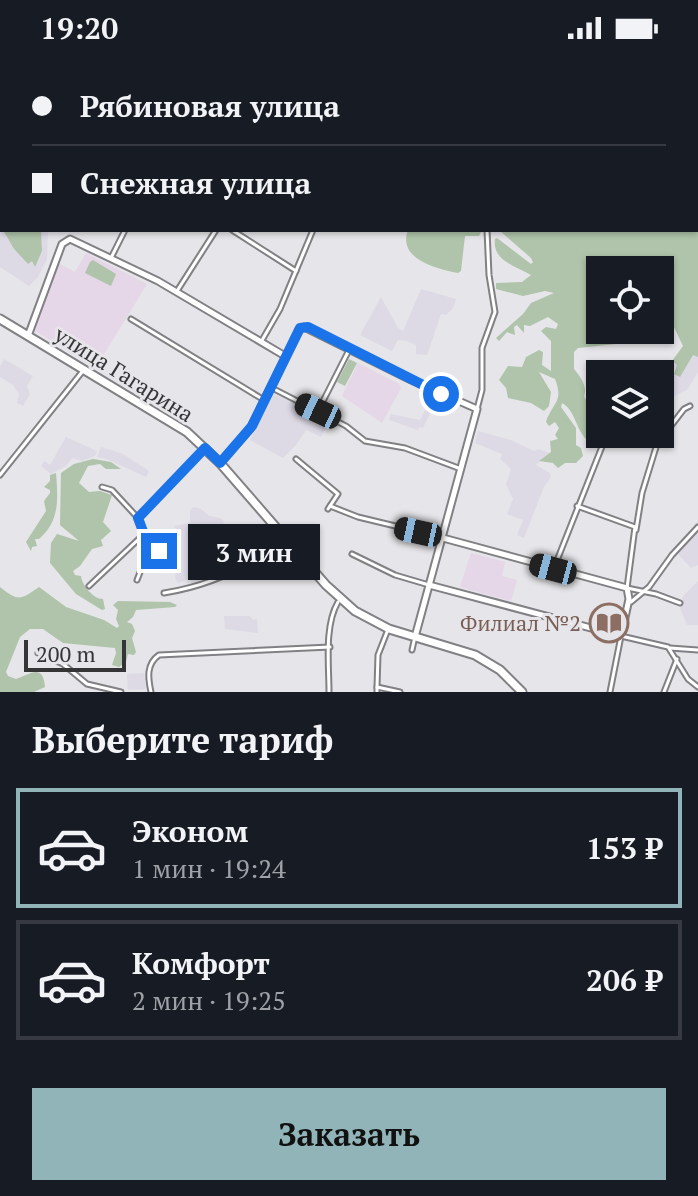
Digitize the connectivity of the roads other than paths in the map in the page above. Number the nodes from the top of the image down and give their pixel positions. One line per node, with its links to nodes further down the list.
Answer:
1 (124, 232): 6 (street)
2 (215, 232): 8 (street)
3 (235, 232): 7 (street)
4 (312, 232): 7 (street)
5 (487, 232): 19 (street)
6 (111, 258): 8 (street); 11 (street)
7 (297, 272): 12 (street)
8 (177, 291): 12 (street)
9 (131, 319): 17 (street)
10 (1, 322): 11 (main road, улица Гагарина)
11 (28, 338): 15 (main road, улица Гагарина)
12 (261, 342): 14 (street)
13 (349, 348): 14 (street); 19 (street); 20 (street)
14 (285, 356): 16 (street)
15 (83, 371): 22 (main road, улица Гагарина); 26 (street)
16 (270, 387): 17 (street); 20 (street)
17 (264, 400): 24 (street)
18 (690, 406): 31 (street)
19 (477, 409): 25 (street)
20 (318, 411): 25 (street)
21 (601, 448): 28 (street)
22 (203, 449): 24 (main road, улица Гагарина); 29 (street)
23 (296, 459): 33 (street)
24 (218, 464): 34 (main road, улица Гагарина)
25 (461, 469): 33 (street)
26 (0, 475)
27 (102, 487): 29 (street)
28 (577, 506): 31 (street); 38 (street)
29 (138, 518): 32 (street)
30 (698, 527): 43 (street)
31 (635, 529): 42 (street)
32 (144, 534): 35 (street); 41 (street)
33 (443, 538): 38 (street); 40 (street)
34 (283, 539): 44 (street); 45 (main road, улица Гагарина)
35 (156, 547): 37 (street); 39 (street)
36 (352, 554): 40 (street)
37 (163, 558)
38 (553, 569): 42 (street)
39 (137, 580)
40 (429, 585): 49 (street); 50 (street)
41 (89, 586)
42 (627, 588): 43 (street); 47 (street)
43 (644, 592): 46 (street); 47 (street)
44 (164, 593)
45 (339, 601): 48 (main road, улица Гагарина); 50 (main road, улица Гагарина); 51 (street)
46 (680, 603)
47 (627, 609): 49 (street)
48 (387, 632): 50 (main road, улица Гагарина); 58 (street)
49 (621, 636): 52 (street); 65 (street)
50 (414, 642): 64 (main road, улица Гагарина)
51 (330, 647): 61 (street); 62 (street)
52 (668, 647): 53 (street); 55 (street)
53 (698, 650)
54 (38, 653): 60 (street)
55 (677, 659): 56 (street); 66 (street)
56 (690, 681): 57 (street); 59 (street)
57 (698, 687)
58 (377, 689): 63 (street)
59 (693, 691)
60 (121, 692)
61 (151, 692)
62 (329, 692)
63 (400, 692)
64 (520, 692)
65 (610, 692)
66 (664, 692)

